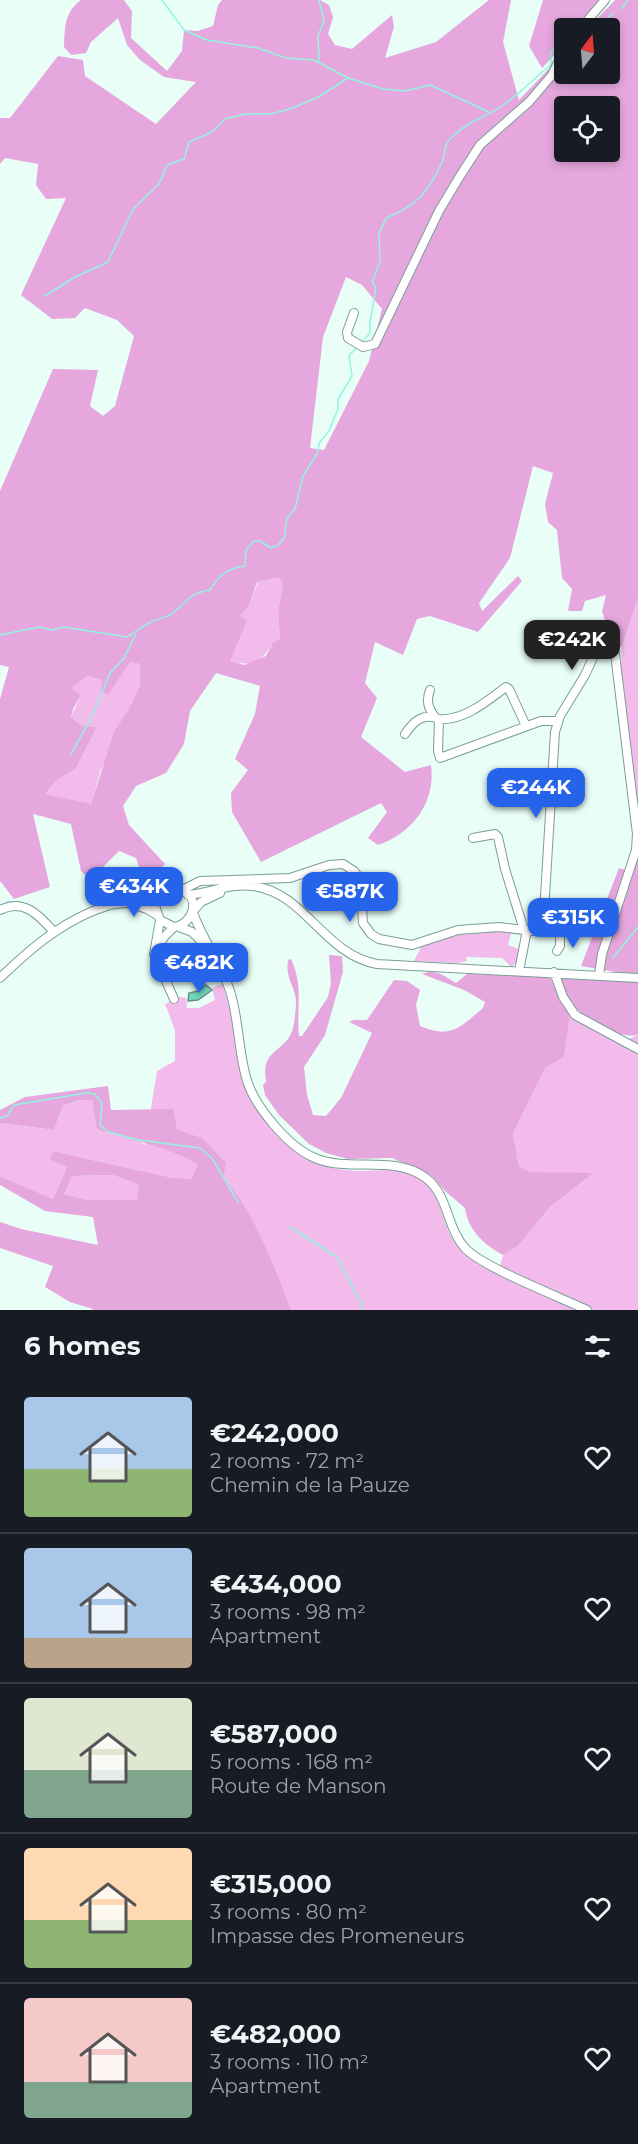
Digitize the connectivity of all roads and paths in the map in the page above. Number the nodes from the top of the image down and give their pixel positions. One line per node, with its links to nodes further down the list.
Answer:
1 (605, 0): 2 (street)
2 (590, 18)
3 (554, 71): 4 (street)
4 (354, 313)
5 (606, 629): 6 (street)
6 (601, 642): 9 (street); 31 (street)
7 (430, 690): 8 (street)
8 (437, 718): 10 (street); 10 (street); 11 (street)
9 (558, 721): 10 (street); 22 (street)
10 (526, 726)
11 (405, 734)
12 (473, 838): 23 (street)
13 (241, 886): 14 (street); 19 (street); 29 (street)
14 (185, 893): 15 (street); 19 (street); 23 (street)
15 (161, 894): 16 (street); 20 (street)
16 (118, 904): 20 (street); 24 (street)
17 (572, 907): 25 (street)
18 (0, 910): 24 (street)
19 (193, 911): 21 (street); 28 (street)
20 (158, 917): 21 (street); 27 (street)
21 (176, 927): 27 (street); 28 (street)
22 (543, 929): 23 (street); 25 (street)
23 (525, 930): 29 (street)
24 (53, 931): 32 (street)
25 (560, 932): 26 (street)
26 (557, 951)
27 (154, 954): 34 (street)
28 (216, 960): 36 (street)
29 (519, 970): 30 (street)
30 (554, 972): 31 (street); 35 (street)
31 (599, 975): 33 (street)
32 (0, 978)
33 (638, 978)
34 (174, 999)
35 (638, 1049)
36 (587, 1310)

